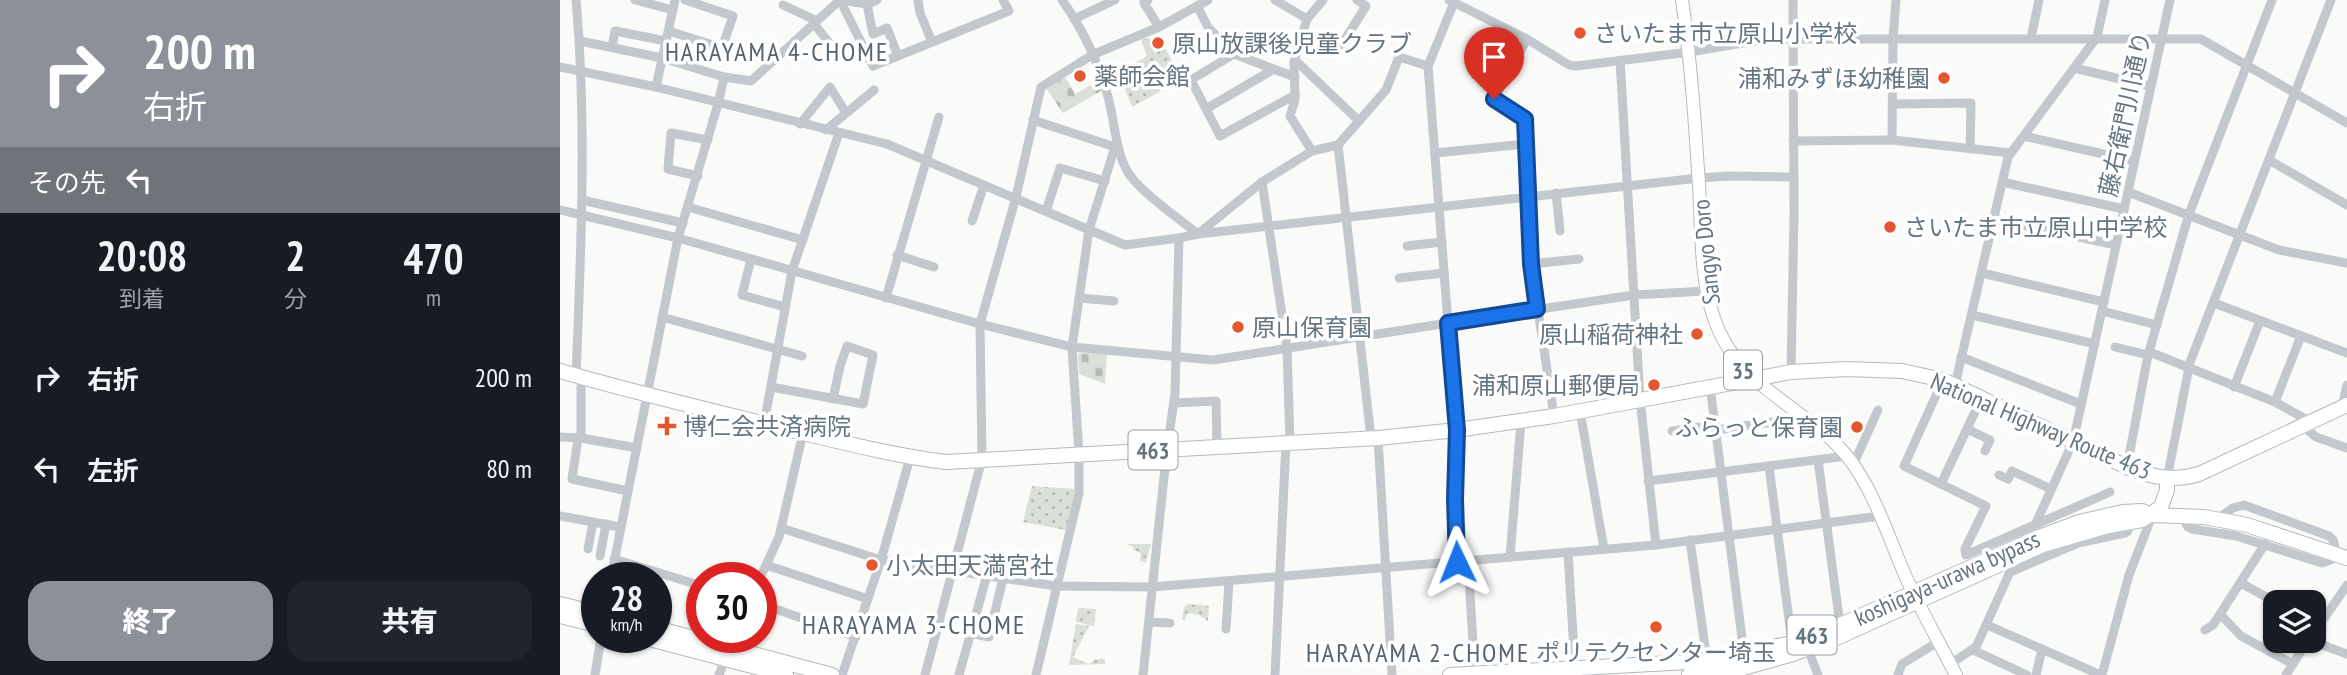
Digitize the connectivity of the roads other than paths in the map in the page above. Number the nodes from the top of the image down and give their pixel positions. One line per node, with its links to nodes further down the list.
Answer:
1 (576, 0): 39 (street)
2 (635, 0): 27 (street)
3 (675, 0): 27 (street)
4 (684, 0): 32 (street)
5 (839, 0): 23 (street); 30 (street); 47 (street)
6 (918, 0): 40 (street)
7 (1003, 0): 40 (street)
8 (1115, 0): 28 (street)
9 (1148, 0): 31 (street)
10 (1208, 0): 26 (street)
11 (1275, 0): 29 (street)
12 (1323, 0): 29 (street)
13 (1357, 0): 41 (street)
14 (1682, 0): 44 (main road, Sangyo Doro / 35)
15 (1793, 0): 34 (street)
16 (1896, 0): 35 (street)
17 (2039, 0): 36 (street)
18 (2105, 0): 33 (street)
19 (2170, 0): 37 (street, 藤右衛門川通り)
20 (2272, 0): 51 (street)
21 (2331, 0): 62 (street)
22 (1452, 1): 38 (street); 52 (street)
23 (872, 2): 47 (street)
24 (1067, 2): 28 (street)
25 (783, 5): 30 (street)
26 (1197, 6): 31 (street); 45 (street)
27 (673, 10): 32 (street)
28 (1074, 19): 46 (street)
29 (1307, 19): 49 (street)
30 (815, 25): 43 (street); 57 (street)
31 (1159, 27): 46 (street)
32 (668, 36): 42 (street); 48 (street)
33 (2097, 37): 36 (street); 37 (street); 54 (street)
34 (1793, 38): 35 (street); 44 (street); 78 (street)
35 (1893, 38): 36 (street); 65 (street)
36 (2031, 38)
37 (2161, 38): 51 (street); 59 (street, 藤右衛門川通り)
38 (1527, 39): 50 (street); 79 (street)
39 (580, 41): 42 (street); 56 (street)
40 (932, 42): 47 (street)
41 (1341, 46)
42 (611, 47): 48 (street)
43 (837, 52)
44 (1690, 52): 50 (street); 91 (main road, Sangyo Doro / 35)
45 (1234, 54): 55 (street); 66 (street)
46 (1092, 55): 70 (street); 81 (street)
47 (898, 56)
48 (662, 58): 57 (street); 60 (street)
49 (1295, 60): 58 (street); 71 (street)
50 (1620, 61): 96 (street)
51 (2246, 65): 62 (street); 108 (street)
52 (1428, 66): 71 (street); 84 (street)
53 (560, 67): 56 (street)
54 (2074, 68): 59 (street); 75 (street)
55 (1274, 69): 58 (street); 66 (street)
56 (582, 72): 60 (street); 101 (street)
57 (724, 76): 64 (street)
58 (1295, 77): 63 (street)
59 (2150, 86): 88 (street, 藤右衛門川通り)
60 (656, 87): 64 (street)
61 (874, 90): 67 (street)
62 (2294, 92): 69 (street); 86 (street)
63 (1295, 95): 66 (street); 83 (street)
64 (718, 104): 72 (street); 76 (street)
65 (1893, 104): 77 (street); 82 (street)
66 (1206, 109)
67 (846, 113): 72 (street); 73 (street)
68 (939, 117): 87 (street)
69 (2346, 119)
70 (1033, 120): 81 (street); 99 (street)
71 (1360, 121): 80 (street)
72 (800, 124): 73 (street)
73 (826, 130): 74 (street)
74 (839, 133): 87 (street); 121 (street)
75 (2024, 136): 85 (street); 88 (street)
76 (708, 140): 89 (street); 89 (street)
77 (1892, 140): 78 (street); 82 (street)
78 (1793, 141): 90 (street)
79 (1526, 144): 84 (street); 100 (street)
80 (1338, 145): 83 (street); 110 (street)
81 (1117, 147): 92 (street); 117 (street)
82 (1970, 149): 85 (street)
83 (1312, 151): 93 (street)
84 (1436, 153): 103 (street)
85 (2011, 153): 94 (street)
86 (2269, 160): 102 (street); 118 (street)
87 (925, 161): 95 (street); 125 (street)
88 (2134, 161): 97 (street, 藤右衛門川通り)
89 (698, 176): 104 (street)
90 (1792, 177): 91 (street); 164 (street)
91 (1699, 178): 96 (street); 135 (main road, Sangyo Doro / 35)
92 (1105, 181): 107 (street); 115 (street)
93 (1262, 182): 114 (street); 117 (street)
94 (2002, 182): 105 (street); 111 (street)
95 (984, 185): 99 (street); 112 (street)
96 (1629, 186): 98 (street); 136 (street)
97 (2128, 192): 105 (street, 藤右衛門川通り); 108 (street)
98 (1556, 193): 100 (street); 116 (street)
99 (1016, 197): 107 (street); 148 (street)
100 (1527, 197): 103 (street); 129 (street)
101 (582, 200): 109 (street); 113 (street)
102 (2347, 205)
103 (1438, 206): 110 (street); 122 (street)
104 (688, 207): 113 (street); 121 (street)
105 (2124, 209): 123 (street, 藤右衛門川通り)
106 (560, 210): 109 (street)
107 (1046, 211): 115 (street)
108 (2189, 214): 118 (street); 149 (street)
109 (583, 216): 119 (street); 165 (street)
110 (1345, 216): 114 (street); 151 (street)
111 (1994, 219): 123 (street); 132 (street)
112 (972, 222)
113 (683, 223): 119 (street)
114 (1268, 226): 117 (street); 155 (street)
115 (1089, 230): 120 (street); 138 (street)
116 (1559, 231)
117 (1198, 234): 120 (street)
118 (2241, 235): 128 (street); 140 (street)
119 (678, 238): 126 (street); 145 (street)
120 (1179, 238): 160 (street)
121 (803, 240): 131 (street)
122 (1441, 242): 124 (street); 133 (street)
123 (2116, 245): 141 (street, 藤右衛門川通り)
124 (1407, 246)
125 (897, 255): 130 (street); 137 (street)
126 (751, 259): 131 (street); 142 (street)
127 (1579, 259): 129 (street)
128 (2347, 262)
129 (1531, 264): 143 (street)
130 (934, 267)
131 (792, 271): 137 (street); 142 (street)
132 (1982, 273): 141 (street); 144 (street)
133 (1444, 274): 134 (street); 147 (street)
134 (1399, 278)
135 (1706, 290): 136 (street); 166 (main road, Sangyo Doro / 35)
136 (1634, 295): 143 (street); 175 (street)
137 (886, 298): 148 (street)
138 (1079, 298): 139 (street); 153 (street)
139 (1114, 302)
140 (2214, 303): 146 (street); 162 (street)
141 (2103, 306): 149 (street); 152 (street, 藤右衛門川通り)
142 (785, 307): 156 (street)
143 (1537, 309): 147 (street); 182 (street)
144 (1972, 315): 152 (street); 161 (street)
145 (662, 317): 156 (street); 172 (street)
146 (2260, 321): 150 (street); 171 (street)
147 (1448, 323): 151 (street); 189 (street)
148 (980, 324): 153 (street); 204 (street)
149 (2157, 324): 158 (street)
150 (2301, 336): 157 (street); 176 (street)
151 (1358, 337): 155 (street); 194 (street)
152 (2095, 344): 178 (street, 藤右衛門川通り)
153 (1072, 347): 160 (street); 202 (street)
154 (2115, 347): 158 (street)
155 (1287, 348): 160 (street); 195 (street)
156 (777, 351): 159 (street); 170 (street)
157 (2347, 353)
158 (2148, 355): 162 (street); 208 (street)
159 (802, 356)
160 (1175, 356): 177 (street)
161 (1961, 357): 167 (street); 178 (street)
162 (2188, 368): 171 (street); 211 (street)
163 (560, 372): 165 (highway, National Highway Route 463 / 463)
164 (1790, 372): 166 (highway, National Highway Route 463 / 463); 167 (highway, National Highway Route 463 / 463)
165 (578, 377): 172 (highway, National Highway Route 463 / 463); 193 (street)
166 (1752, 379): 169 (highway, National Highway Route 463 / 463); 183 (main road, Sangyo Doro / 35)
167 (1949, 382): 173 (highway, National Highway Route 463 / 463); 213 (street)
168 (2347, 385): 179 (street)
169 (1710, 386): 175 (highway, National Highway Route 463 / 463); 187 (street)
170 (771, 387): 174 (street); 185 (street)
171 (2234, 387): 176 (street)
172 (646, 395): 185 (highway, National Highway Route 463 / 463); 198 (street)
173 (1982, 397): 188 (street); 196 (highway, National Highway Route 463 / 463)
174 (833, 398): 174 (street)
175 (1640, 399): 181 (highway, National Highway Route 463 / 463); 212 (street)
176 (2275, 402): 186 (street)
177 (1174, 403): 197 (street); 200 (street)
178 (2081, 404): 196 (street, 藤右衛門川通り)
179 (2345, 406): 186 (highway, National Highway Route 463 / 463)
180 (1878, 410): 206 (street)
181 (1580, 411): 182 (highway, National Highway Route 463 / 463); 233 (street)
182 (1554, 416): 184 (highway, National Highway Route 463 / 463)
183 (1803, 418): 187 (street); 206 (main road, Sangyo Doro / 35)
184 (1521, 422): 189 (highway, National Highway Route 463 / 463); 237 (street)
185 (764, 424): 191 (highway, National Highway Route 463 / 463)
186 (2307, 424): 199 (street); 211 (highway, National Highway Route 463 / 463)
187 (1715, 428): 190 (street); 209 (street)
188 (1967, 429): 201 (street); 213 (street)
189 (1457, 430): 194 (highway, National Highway Route 463 / 463); 243 (street)
190 (1672, 430)
191 (803, 433): 203 (highway, National Highway Route 463 / 463); 225 (street)
192 (560, 437): 193 (street)
193 (580, 438): 198 (street); 215 (street)
194 (1374, 438): 195 (highway, National Highway Route 463 / 463); 245 (street)
195 (1288, 442): 197 (highway, National Highway Route 463 / 463); 248 (street)
196 (2073, 442): 208 (highway, National Highway Route 463 / 463); 214 (street, 藤右衛門川通り)
197 (1217, 446): 200 (highway, National Highway Route 463 / 463)
198 (637, 448): 215 (street)
199 (2347, 448)
200 (1167, 449): 202 (highway, National Highway Route 463 / 463); 255 (street)
201 (1984, 452)
202 (1079, 454): 204 (highway, National Highway Route 463 / 463); 254 (street)
203 (910, 458): 204 (highway, National Highway Route 463 / 463); 239 (street)
204 (982, 459): 246 (street)
205 (1818, 460): 206 (street); 207 (street); 222 (street)
206 (1850, 460): 218 (main road, Sangyo Doro / 35)
207 (1769, 466): 209 (street); 226 (street)
208 (2127, 467): 211 (highway, National Highway Route 463 / 463)
209 (1720, 472): 212 (street); 227 (street)
210 (1998, 475): 214 (street)
211 (2167, 479): 217 (highway)
212 (1648, 481): 231 (street)
213 (1941, 484): 229 (street)
214 (2051, 489): 229 (street, 藤右衛門川通り)
215 (628, 491): 224 (street)
216 (2110, 492): 229 (street)
217 (2152, 515): 219 (highway, koshigaya-urawa bypass / 463); 229 (highway, koshigaya-urawa bypass / 463); 229 (highway, koshigaya-urawa bypass / 463); 309 (street)
218 (1880, 516): 222 (street); 257 (main road, Sangyo Doro / 35)
219 (2181, 516): 230 (street); 236 (highway, koshigaya-urawa bypass / 463)
220 (560, 520): 221 (street)
221 (593, 522): 223 (street); 232 (street)
222 (1827, 523): 226 (street); 268 (street)
223 (606, 524): 224 (street); 235 (street)
224 (620, 527): 238 (street)
225 (780, 528): 239 (street); 242 (street)
226 (1776, 529): 227 (street); 275 (street)
227 (1728, 535): 228 (street); 285 (street)
228 (1690, 540): 231 (street); 287 (street)
229 (2039, 542): 257 (highway, koshigaya-urawa bypass / 463); 269 (street)
230 (2265, 544): 236 (street); 252 (street)
231 (1656, 545): 233 (street)
232 (587, 548)
233 (1604, 549): 234 (street)
234 (1568, 552): 237 (street); 289 (street)
235 (600, 556)
236 (2342, 556)
237 (1510, 557): 240 (street)
238 (614, 559): 241 (street); 250 (street)
239 (881, 560): 246 (street); 258 (street)
240 (1468, 561): 243 (street); 291 (street)
241 (614, 562)
242 (767, 562)
243 (1457, 562): 245 (street)
244 (777, 569): 258 (street)
245 (1386, 569): 248 (street); 302 (street)
246 (953, 570): 247 (street); 297 (street)
247 (986, 575): 249 (street); 272 (street)
248 (1280, 577): 251 (street); 301 (street)
249 (1003, 578): 254 (street); 272 (street)
250 (686, 581)
251 (1229, 582): 255 (street); 270 (street)
252 (2241, 583): 256 (street); 263 (street)
253 (2347, 585): 262 (street)
254 (1056, 586): 255 (street); 299 (street)
255 (1152, 587): 266 (street)
256 (2263, 595)
257 (1915, 597): 268 (highway, koshigaya-urawa bypass / 463); 274 (main road, Sangyo Doro / 35); 277 (highway, koshigaya-urawa bypass / 463)
258 (868, 599): 273 (street)
259 (560, 604): 260 (highway)
260 (581, 609)
261 (777, 610): 273 (street)
262 (2326, 613)
263 (2220, 614): 271 (street); 288 (street)
264 (560, 616): 265 (highway)
265 (581, 621)
266 (1149, 622): 267 (street); 300 (street)
267 (1170, 623)
268 (1840, 625): 275 (highway, koshigaya-urawa bypass / 463)
269 (1987, 625): 278 (street); 279 (street)
270 (1226, 629)
271 (2205, 630)
272 (970, 633): 298 (street)
273 (856, 637): 296 (street)
274 (1938, 642): 290 (main road, Sangyo Doro / 35); 306 (street)
275 (1792, 643): 285 (highway, koshigaya-urawa bypass / 463)
276 (2326, 646): 286 (street)
277 (1808, 649): 304 (highway, koshigaya-urawa bypass / 463); 305 (street)
278 (2042, 649): 308 (street); 309 (street)
279 (1972, 650): 290 (street); 307 (street)
280 (598, 653): 292 (street)
281 (727, 653): 293 (street)
282 (740, 653): 294 (highway)
283 (748, 653): 295 (highway)
284 (2300, 653): 288 (street)
285 (1744, 654): 287 (highway, koshigaya-urawa bypass / 463)
286 (2347, 654)
287 (1707, 661): 289 (highway, koshigaya-urawa bypass / 463)
288 (2293, 664): 310 (street)
289 (1574, 669): 291 (highway, koshigaya-urawa bypass / 463)
290 (1953, 669)
291 (1475, 674): 303 (highway, koshigaya-urawa bypass / 463)
292 (594, 675)
293 (719, 675)
294 (786, 675)
295 (832, 675)
296 (842, 675)
297 (925, 675)
298 (959, 675)
299 (1036, 675)
300 (1143, 675)
301 (1275, 675)
302 (1392, 675)
303 (1450, 675)
304 (1689, 675)
305 (1818, 675)
306 (1898, 675)
307 (2027, 675)
308 (2036, 675)
309 (2102, 675)
310 (2286, 675)

